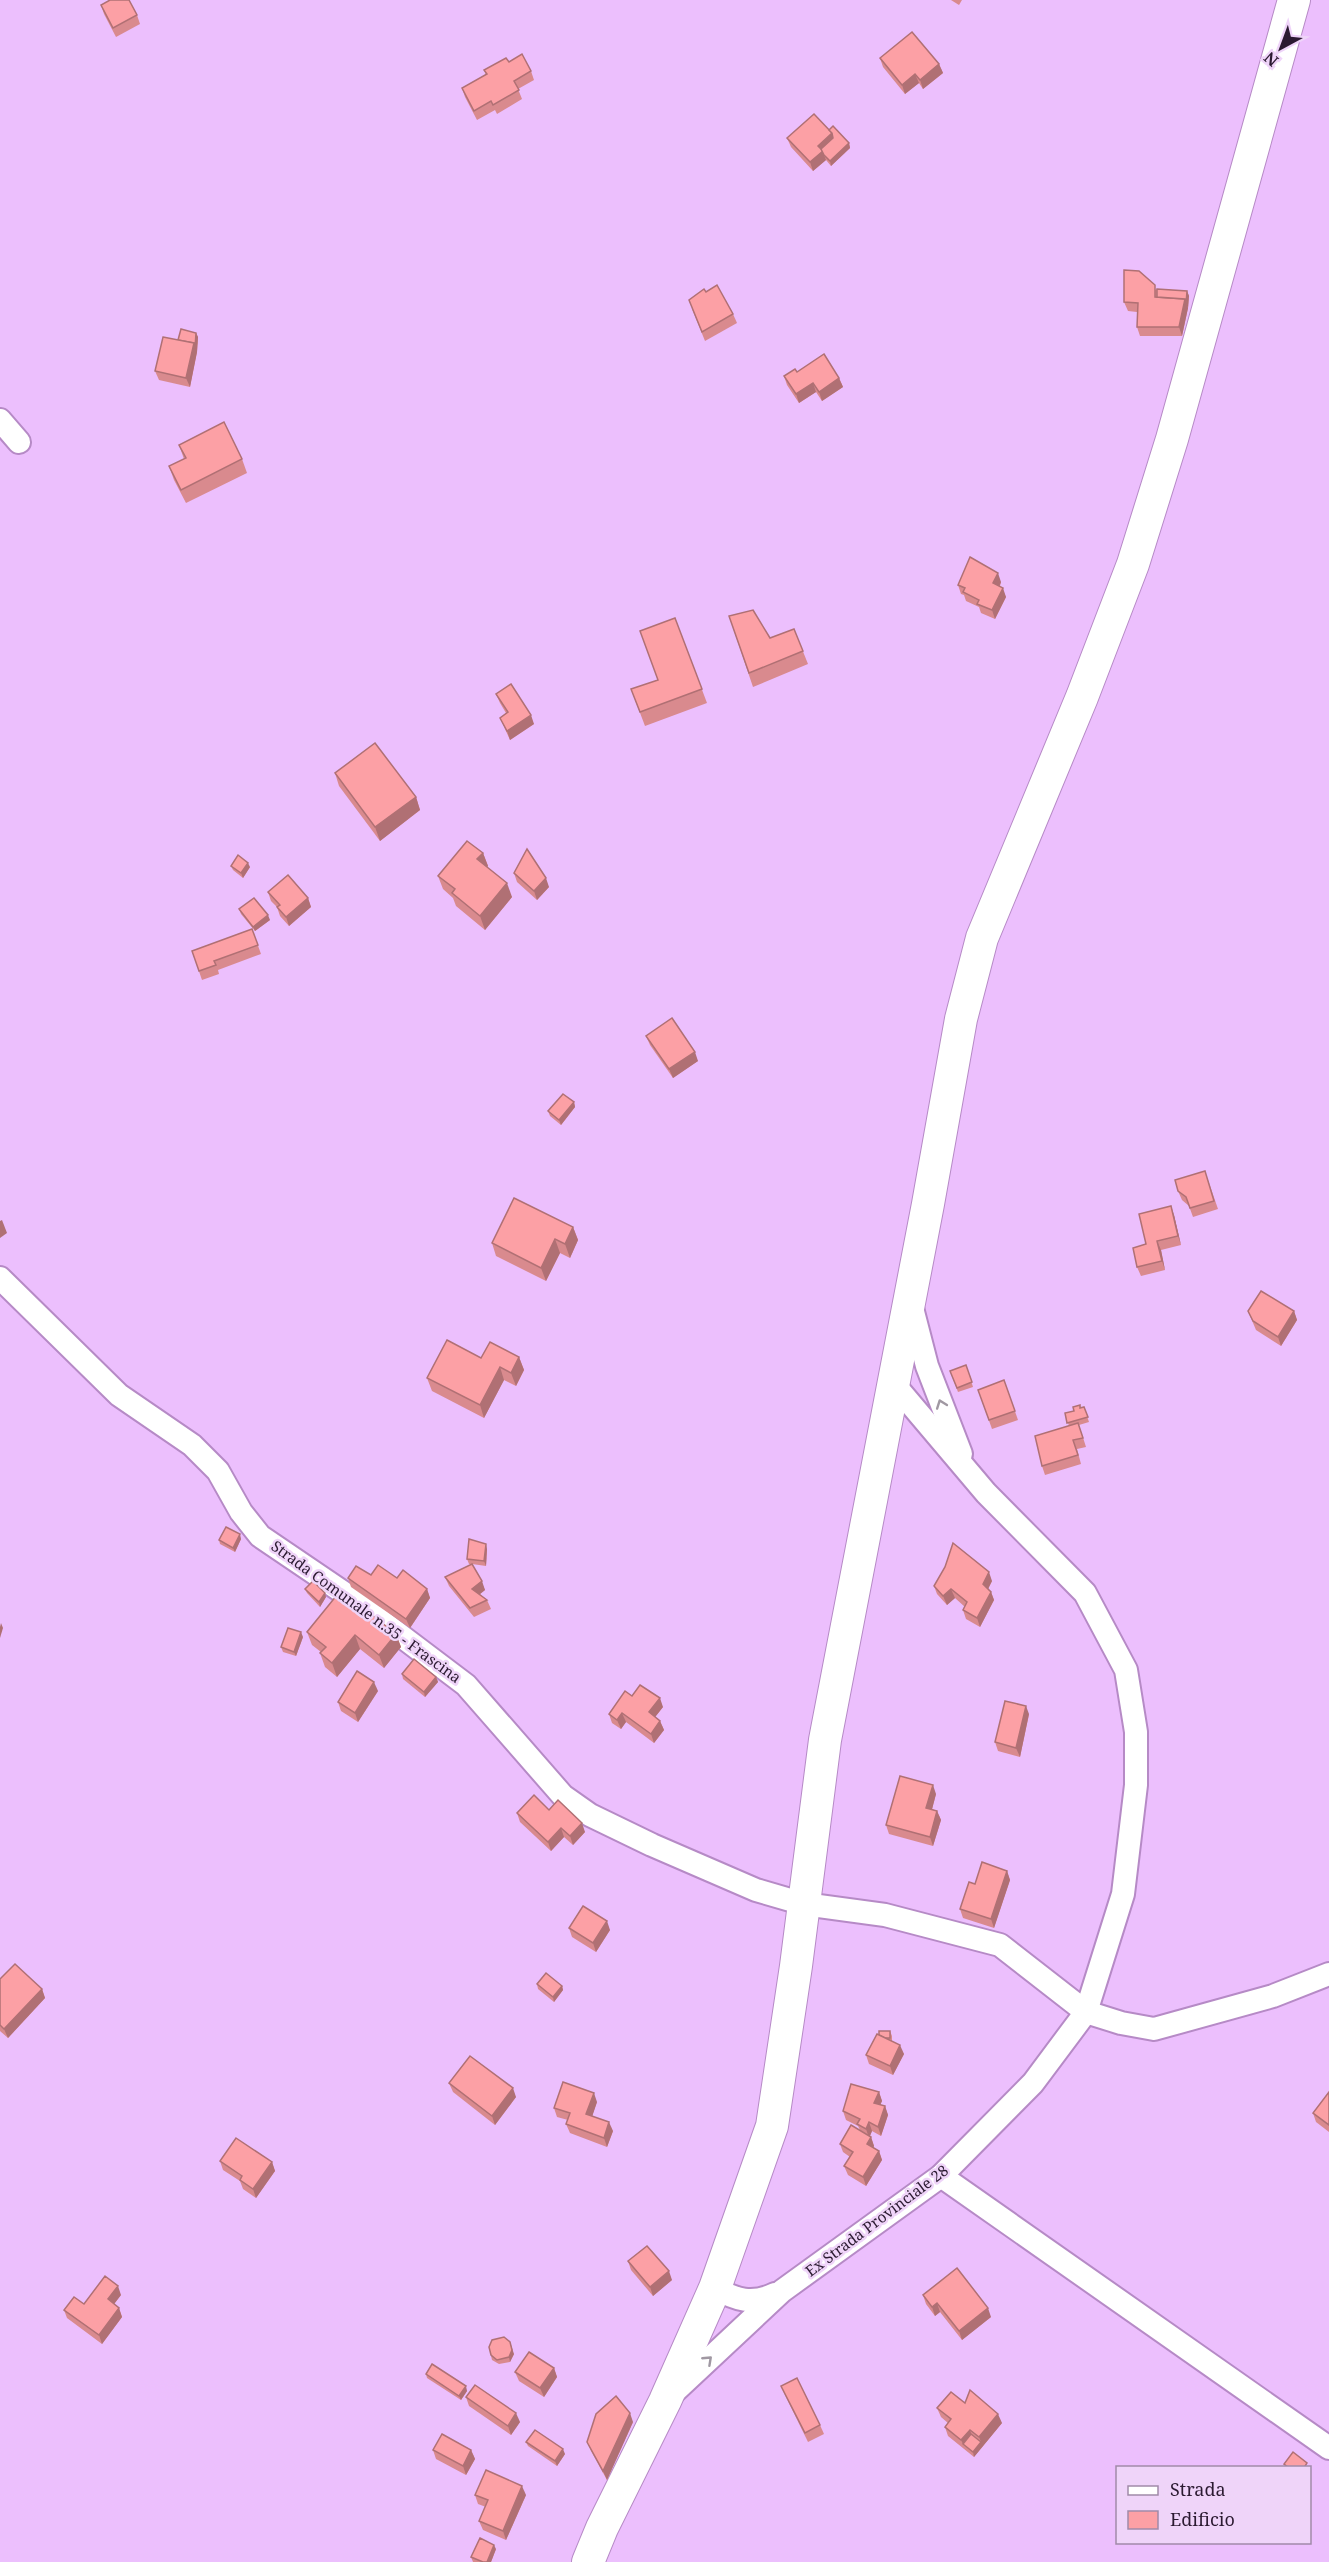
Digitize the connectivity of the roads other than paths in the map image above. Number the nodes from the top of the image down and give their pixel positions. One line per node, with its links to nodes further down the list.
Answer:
1 (1294, 0): 5 (main road)
2 (0, 420): 3 (street)
3 (20, 442)
4 (0, 1278): 8 (street, Strada Comunale n.35 - Frascina)
5 (910, 1299): 6 (main road); 7 (street, Ex Strada Provinciale 28, one-way to 5)
6 (893, 1383): 7 (street, Ex Strada Provinciale 28); 8 (main road)
7 (986, 1493): 10 (street, Ex Strada Provinciale 28)
8 (804, 1904): 10 (street, Strada Comunale n.35 - Frascina); 12 (main road)
9 (1329, 1974): 10 (street)
10 (1086, 2012): 11 (street, Ex Strada Provinciale 28)
11 (941, 2176): 13 (street, Ex Strada Provinciale 28); 15 (street)
12 (715, 2288): 13 (street, Ex Strada Provinciale 28); 14 (main road)
13 (782, 2291): 14 (street, Ex Strada Provinciale 28, one-way to 13)
14 (665, 2401): 16 (main road)
15 (1329, 2448)
16 (588, 2562)

